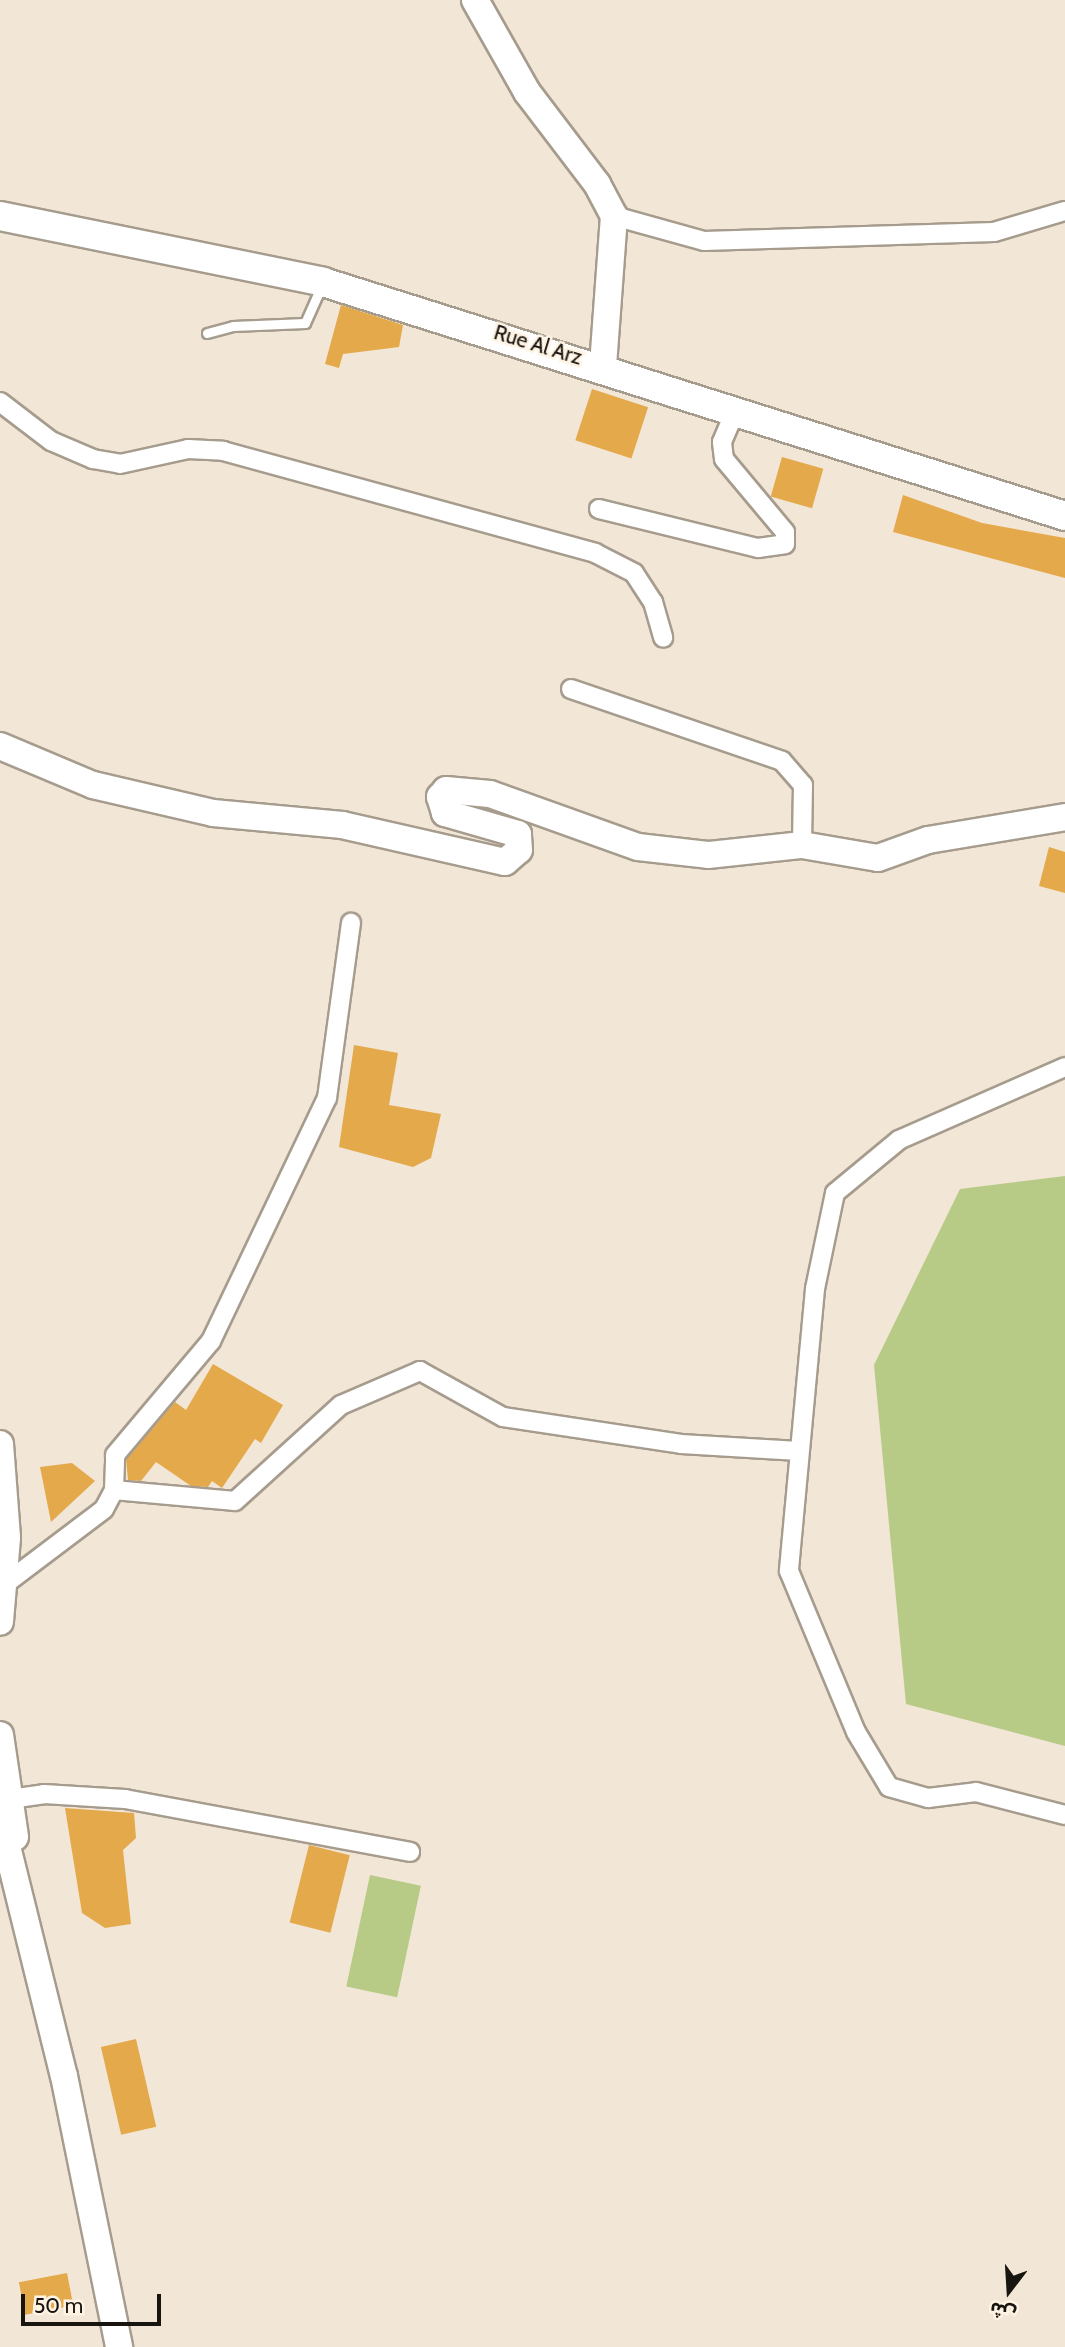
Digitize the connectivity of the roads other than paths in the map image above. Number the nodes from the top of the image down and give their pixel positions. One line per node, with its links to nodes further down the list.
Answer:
1 (481, 2): 4 (street)
2 (1065, 211): 4 (street)
3 (0, 216): 5 (main road, Rue Al Arz)
4 (614, 216): 7 (street)
5 (323, 282): 6 (lane); 7 (main road, Rue Al Arz)
6 (208, 334)
7 (603, 365): 9 (main road, Rue Al Arz)
8 (0, 402): 12 (street)
9 (736, 409): 10 (street); 11 (main road, Rue Al Arz)
10 (599, 509)
11 (1065, 516)
12 (663, 638)
13 (571, 690): 16 (street)
14 (0, 746): 16 (street)
15 (1065, 817): 16 (street)
16 (802, 845)
17 (351, 923): 21 (street)
18 (1065, 1067): 20 (street)
19 (0, 1444): 22 (street)
20 (799, 1451): 21 (street); 27 (street)
21 (114, 1490): 23 (street)
22 (3, 1534): 23 (street)
23 (5, 1584): 24 (street)
24 (0, 1622)
25 (0, 1735): 26 (street)
26 (5, 1809): 28 (street); 29 (street)
27 (1065, 1815)
28 (410, 1852)
29 (119, 2347)

